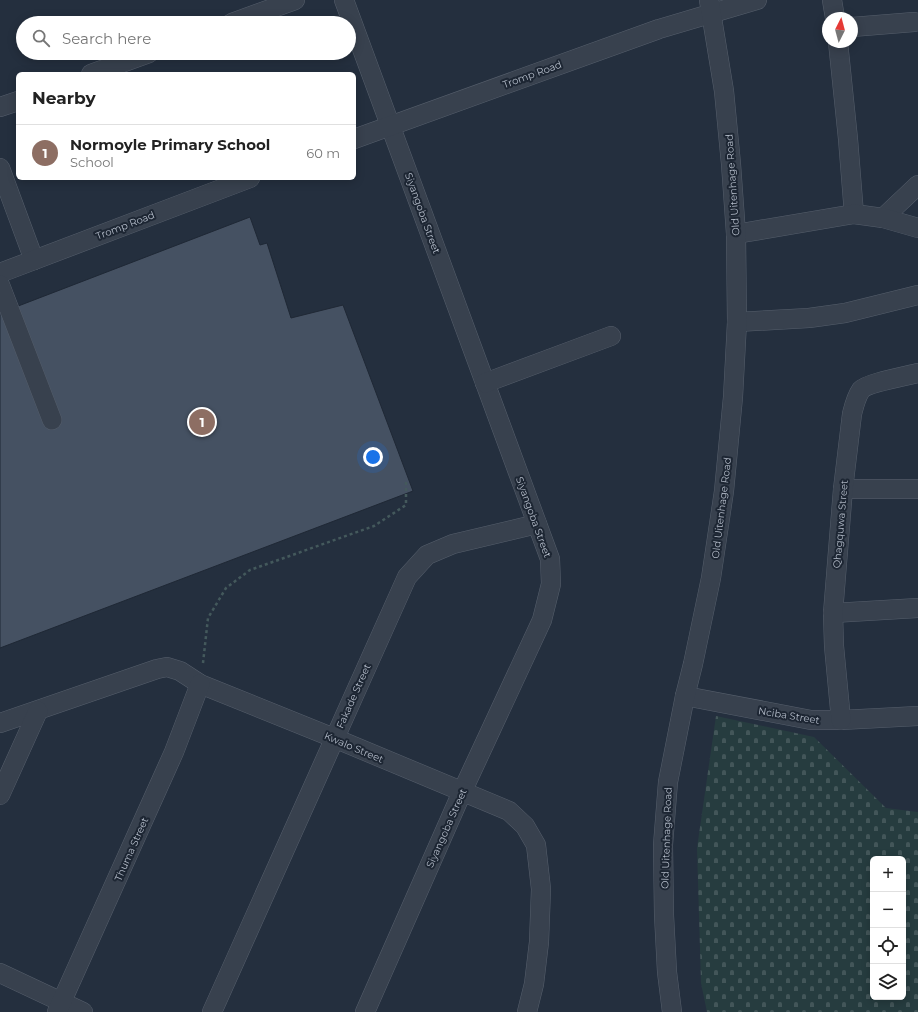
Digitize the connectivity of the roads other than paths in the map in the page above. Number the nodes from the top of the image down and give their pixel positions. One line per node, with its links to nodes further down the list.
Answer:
1 (295, 0): 7 (street)
2 (344, 0): 8 (street, Siyangoba Street)
3 (758, 0): 5 (street, Tromp Road)
4 (832, 0): 6 (street)
5 (711, 6): 17 (street, Tromp Road); 25 (street, Old Uitenhage Road)
6 (834, 12)
7 (251, 16)
8 (350, 16)
9 (914, 22): 10 (street)
10 (858, 27)
11 (356, 32): 17 (street, Siyangoba Street)
12 (839, 48): 22 (street)
13 (130, 60): 14 (street)
14 (97, 72)
15 (16, 102): 16 (street)
16 (0, 107)
17 (391, 125): 18 (street, Tromp Road); 33 (street, Siyangoba Street)
18 (356, 138)
19 (0, 168): 26 (street)
20 (245, 180): 26 (street, Tromp Road)
21 (918, 185): 23 (street)
22 (854, 214): 23 (street); 25 (street)
23 (883, 218): 24 (street)
24 (918, 228)
25 (736, 234): 30 (street, Old Uitenhage Road)
26 (34, 260): 27 (street, Tromp Road)
27 (0, 273)
28 (0, 285): 34 (street)
29 (918, 295): 30 (street)
30 (737, 322): 41 (street, Old Uitenhage Road)
31 (611, 336): 33 (street)
32 (918, 373): 36 (street, Qhagquwa Street)
33 (485, 383): 37 (street, Siyangoba Street)
34 (52, 420)
35 (918, 489): 36 (street)
36 (843, 490): 39 (street, Qhagquwa Street)
37 (537, 524): 46 (street, Fakade Street); 47 (street, Siyangoba Street)
38 (918, 608): 39 (street)
39 (833, 613): 44 (street, Qhagquwa Street)
40 (200, 684): 42 (street, Kwalo Street); 46 (street, Kwalo Street); 50 (street, Thuma Street)
41 (685, 696): 44 (street, Nciba Street); 55 (street, Old Uitenhage Road)
42 (38, 711): 45 (street, Kwalo Street); 48 (street)
43 (918, 716): 44 (street, Nciba Street)
44 (840, 720)
45 (0, 723)
46 (334, 738): 47 (street, Kwalo Street); 52 (street, Fakade Street)
47 (462, 792): 53 (street, Siyangoba Street); 54 (street, Kwalo Street)
48 (0, 795)
49 (0, 973): 50 (street)
50 (59, 1007): 51 (street)
51 (83, 1012)
52 (212, 1012)
53 (364, 1012)
54 (527, 1012)
55 (672, 1012)

